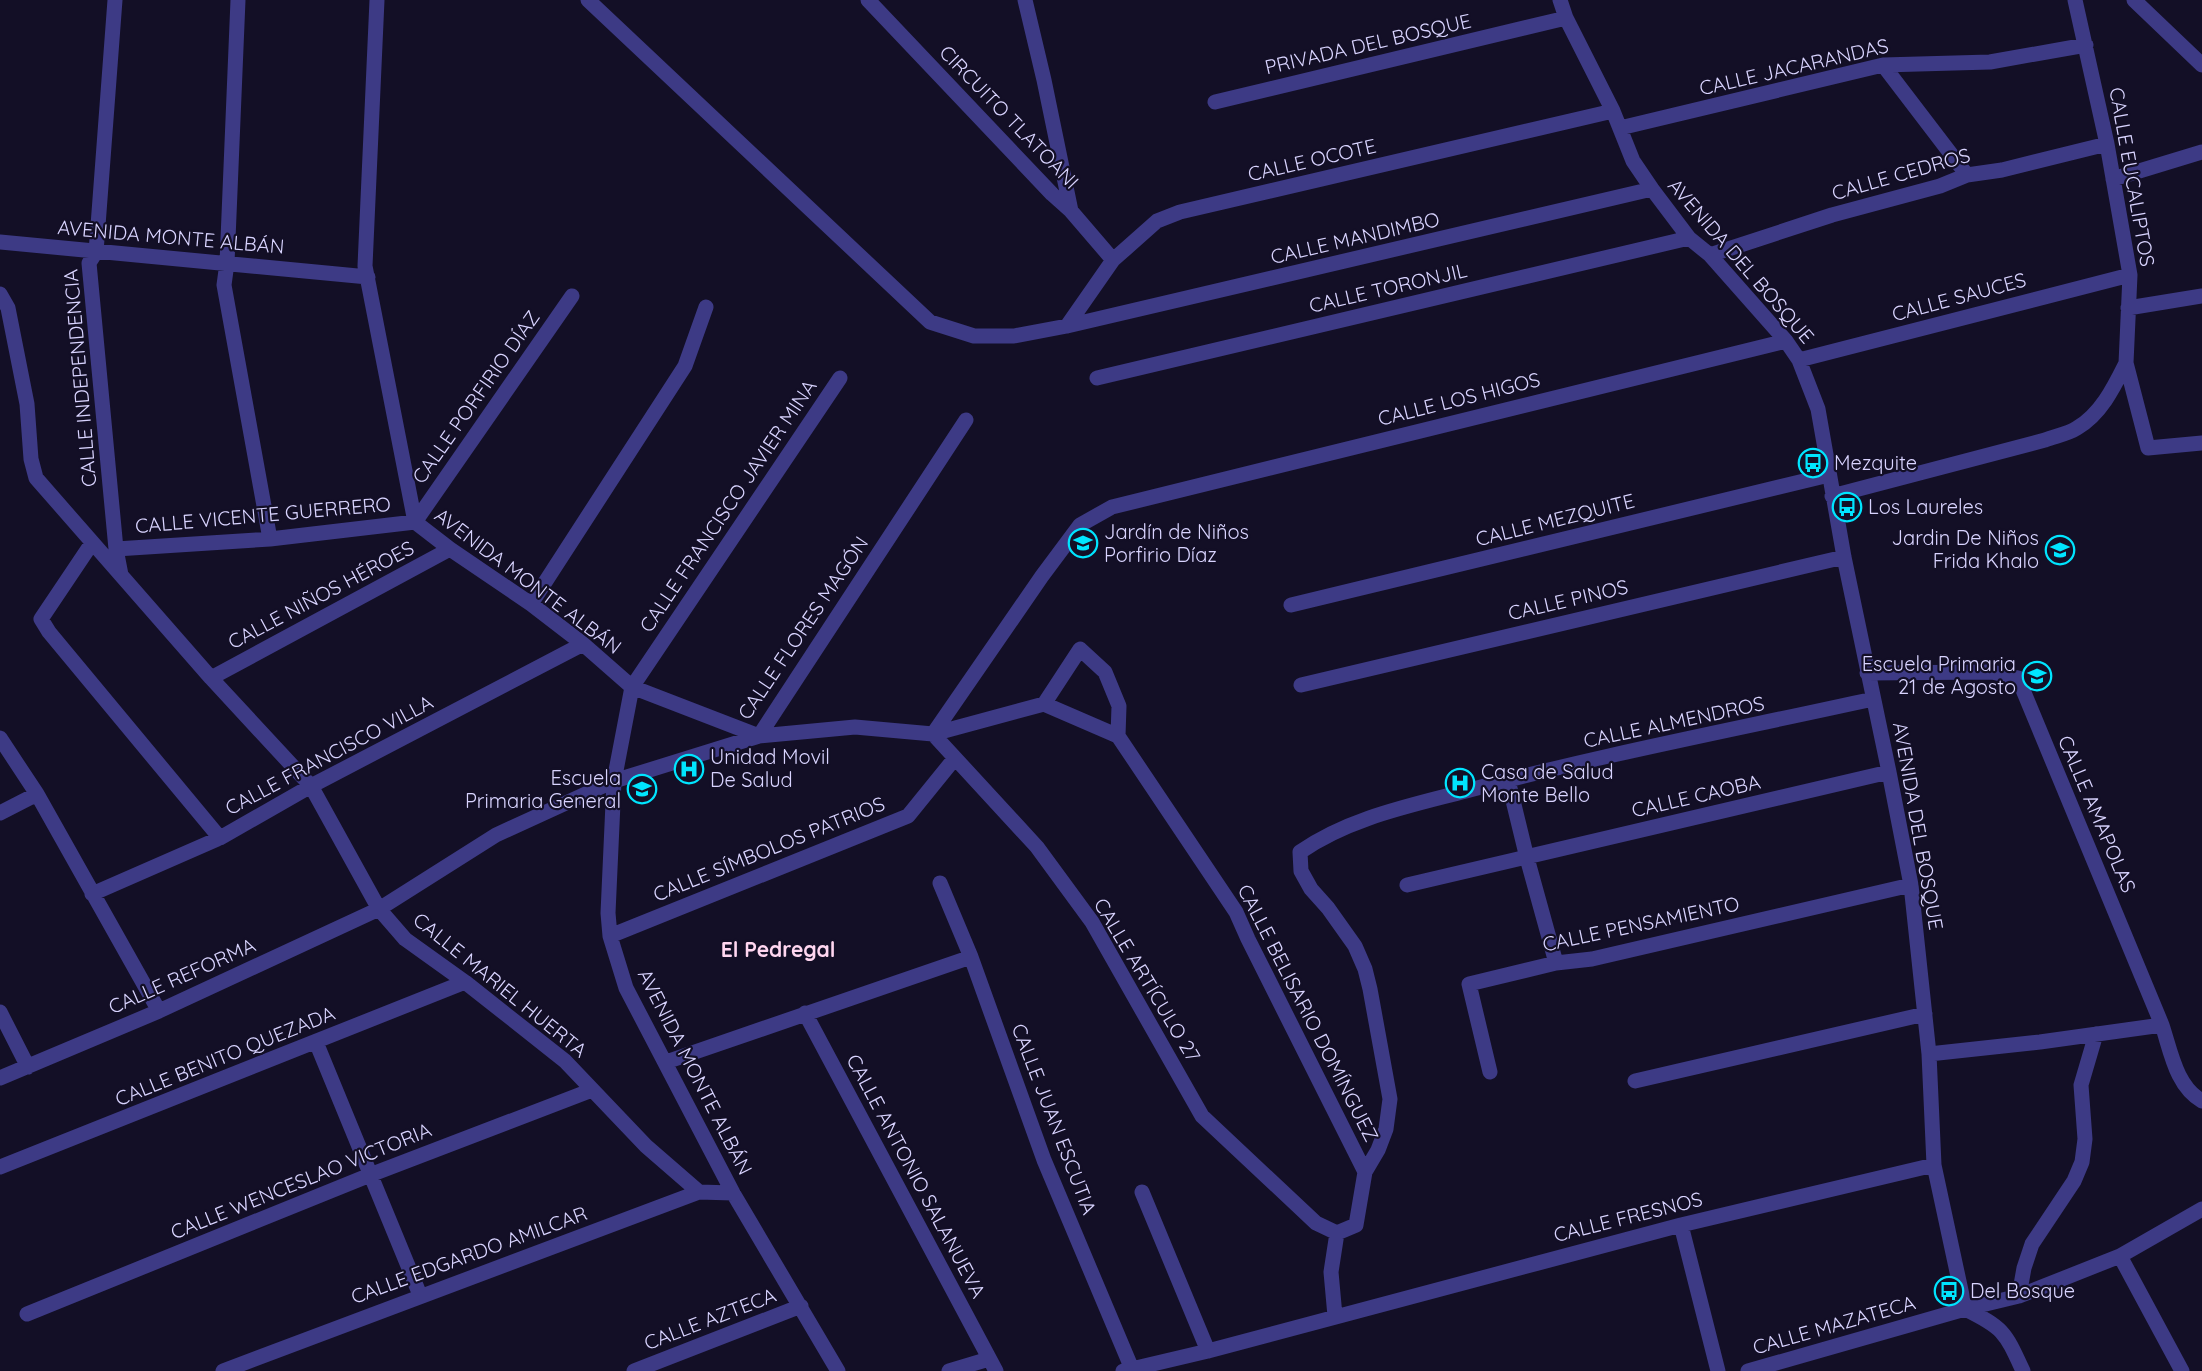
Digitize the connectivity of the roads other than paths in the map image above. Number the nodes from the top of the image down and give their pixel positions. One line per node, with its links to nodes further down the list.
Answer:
1 (116, 0): 25 (street, CALLE INDEPENDENCIA)
2 (238, 0): 28 (street)
3 (588, 0): 36 (street, CALLE MANDIMBO)
4 (868, 0): 22 (street, CIRCUITO TLATOANI)
5 (1024, 0): 22 (street, CIRCUITO TLATOANI)
6 (1560, 0): 10 (street, AVENIDA DEL BOSQUE)
7 (2075, 0): 11 (street, CALLE EUCALIPTOS)
8 (2134, 0): 13 (street)
9 (376, 1): 30 (street)
10 (1566, 18): 14 (street, PRIVADA DEL BOSQUE); 15 (street, AVENIDA DEL BOSQUE)
11 (2086, 45): 12 (street, CALLE JACARANDAS); 17 (street, CALLE EUCALIPTOS)
12 (1883, 65): 16 (street, CALLE JACARANDAS); 19 (street)
13 (2202, 65)
14 (1215, 102)
15 (1612, 111): 16 (street, AVENIDA DEL BOSQUE); 27 (street, CALLE OCOTE)
16 (1620, 128): 21 (street, AVENIDA DEL BOSQUE)
17 (2107, 144): 19 (street, CALLE CEDROS); 20 (street, CALLE EUCALIPTOS)
18 (2202, 152): 20 (street)
19 (1967, 175): 26 (street, CALLE CEDROS)
20 (2114, 179): 29 (street, CALLE EUCALIPTOS)
21 (1652, 189): 23 (street, AVENIDA DEL BOSQUE); 36 (street, CALLE MANDIMBO)
22 (1071, 211): 27 (street)
23 (1689, 238): 26 (street, AVENIDA DEL BOSQUE); 41 (street, CALLE TORONJIL)
24 (0, 242): 25 (street, AVENIDA MONTE ALBÁN)
25 (96, 252): 28 (street, AVENIDA MONTE ALBÁN); 49 (street, CALLE INDEPENDENCIA)
26 (1710, 255): 37 (street, AVENIDA DEL BOSQUE)
27 (1113, 260): 36 (street, CALLE OCOTE)
28 (227, 263): 30 (street, AVENIDA MONTE ALBÁN); 47 (street)
29 (2130, 274): 35 (street, CALLE EUCALIPTOS); 38 (street, CALLE SAUCES)
30 (368, 277): 46 (street, AVENIDA MONTE ALBÁN)
31 (0, 294): 48 (street, CALLE MARIEL HUERTA)
32 (573, 296): 46 (street, CALLE PORFIRIO DÍAZ)
33 (2202, 296): 35 (street)
34 (706, 307): 53 (street)
35 (2128, 308): 39 (street, CALLE EUCALIPTOS)
36 (1067, 326)
37 (1786, 341): 38 (street, AVENIDA DEL BOSQUE); 62 (street, CALLE LOS HIGOS)
38 (1799, 360): 44 (street, AVENIDA DEL BOSQUE)
39 (2126, 363): 43 (street); 45 (street)
40 (840, 378): 59 (street, CALLE FRANCISCO JAVIER MINA)
41 (1097, 378)
42 (966, 420): 63 (street, CALLE FLORES MAGÓN)
43 (2202, 443)
44 (1829, 475): 45 (street, AVENIDA DEL BOSQUE); 54 (street, CALLE MEZQUITE)
45 (1832, 496): 51 (street, AVENIDA DEL BOSQUE)
46 (415, 522): 47 (street, CALLE VICENTE GUERRERO); 50 (street, AVENIDA MONTE ALBÁN)
47 (270, 539): 49 (street, CALLE VICENTE GUERRERO)
48 (92, 543): 52 (street, CALLE MARIEL HUERTA); 73 (street)
49 (116, 549): 52 (street, CALLE INDEPENDENCIA)
50 (450, 549): 53 (street, AVENIDA MONTE ALBÁN); 57 (street, CALLE NIÑOS HÉROES)
51 (1844, 557): 56 (street, AVENIDA DEL BOSQUE); 58 (street, CALLE PINOS)
52 (121, 574): 57 (street, CALLE MARIEL HUERTA)
53 (531, 604): 55 (street, AVENIDA MONTE ALBÁN)
54 (1291, 605)
55 (583, 644): 59 (street, AVENIDA MONTE ALBÁN); 70 (street, CALLE FRANCISCO VILLA)
56 (1867, 673): 60 (street, AVENIDA DEL BOSQUE); 88 (street, CALLE AMAPOLAS)
57 (212, 678): 70 (street, CALLE MARIEL HUERTA)
58 (1301, 685)
59 (632, 687): 63 (street); 69 (street, AVENIDA MONTE ALBÁN)
60 (1873, 699): 67 (street, AVENIDA DEL BOSQUE); 68 (street, CALLE ALMENDROS)
61 (1044, 704): 62 (street); 64 (street); 64 (street)
62 (933, 734): 63 (street); 66 (street, CALLE ARTÍCULO 27)
63 (759, 736): 69 (street, CALLE FLORES MAGÓN)
64 (1118, 736): 101 (street, CALLE BELISARIO DOMÍNGUEZ)
65 (0, 738): 71 (street)
66 (955, 758): 80 (street, CALLE SÍMBOLOS PATRIOS); 108 (street, CALLE ARTÍCULO 27)
67 (1889, 772): 74 (street, CALLE CAOBA); 77 (street, AVENIDA DEL BOSQUE)
68 (1508, 780): 74 (street); 101 (street, CALLE ALMENDROS)
69 (614, 781): 79 (street, CALLE FLORES MAGÓN); 80 (street, AVENIDA MONTE ALBÁN)
70 (311, 786): 73 (street, CALLE FRANCISCO VILLA); 79 (street, CALLE MARIEL HUERTA)
71 (37, 794): 72 (street); 78 (street)
72 (0, 813)
73 (220, 838): 78 (street, CALLE FRANCISCO VILLA)
74 (1527, 858): 76 (street, CALLE CAOBA); 82 (street)
75 (940, 883): 81 (street, CALLE JUAN ESCUTIA)
76 (1407, 885)
77 (1911, 885): 82 (street, CALLE PENSAMIENTO); 87 (street, AVENIDA DEL BOSQUE)
78 (92, 894): 84 (street)
79 (379, 909): 83 (street, CALLE MARIEL HUERTA); 84 (street, CALLE REFORMA)
80 (609, 936): 92 (street, AVENIDA MONTE ALBÁN)
81 (971, 957): 86 (street); 118 (street, CALLE JUAN ESCUTIA)
82 (1556, 963): 94 (street, CALLE PENSAMIENTO)
83 (465, 982): 90 (street, CALLE BENITO QUEZADA); 97 (street, CALLE MARIEL HUERTA)
84 (159, 1011): 93 (street, CALLE REFORMA)
85 (0, 1012): 93 (street)
86 (806, 1013): 92 (street); 117 (street, CALLE ANTONIO SALANUEVA)
87 (1925, 1014): 91 (street, AVENIDA DEL BOSQUE); 96 (street)
88 (2162, 1025): 89 (street); 98 (street, CALLE AMAPOLAS)
89 (2096, 1034): 91 (street); 111 (street)
90 (316, 1042): 100 (street, CALLE BENITO QUEZADA); 102 (street)
91 (1929, 1054): 99 (street, AVENIDA DEL BOSQUE)
92 (666, 1062): 105 (street, AVENIDA MONTE ALBÁN)
93 (28, 1066): 95 (street, CALLE REFORMA)
94 (1490, 1072)
95 (0, 1078)
96 (1635, 1081)
97 (592, 1090): 102 (street, CALLE WENCESLAO VICTORIA); 103 (street, CALLE MARIEL HUERTA)
98 (2202, 1101)
99 (1934, 1165): 107 (street, CALLE FRESNOS); 113 (street, AVENIDA DEL BOSQUE)
100 (0, 1167)
101 (1365, 1172): 108 (street, CALLE BELISARIO DOMÍNGUEZ)
102 (370, 1175): 110 (street); 114 (street, CALLE WENCESLAO VICTORIA)
103 (699, 1192): 105 (street, CALLE EDGARDO AMILCAR); 110 (street, CALLE EDGARDO AMILCAR)
104 (1143, 1192): 116 (street)
105 (734, 1194): 112 (street, AVENIDA MONTE ALBÁN)
106 (2202, 1209): 109 (street, CALLE MAZATECA)
107 (1680, 1225): 115 (street, CALLE FRESNOS); 123 (street)
108 (1336, 1233): 115 (street)
109 (2120, 1256): 111 (street, CALLE MAZATECA); 126 (street)
110 (420, 1295): 119 (street, CALLE EDGARDO AMILCAR)
111 (2019, 1296): 113 (street, CALLE MAZATECA)
112 (801, 1305): 120 (street, CALLE AZTECA); 121 (street, AVENIDA MONTE ALBÁN)
113 (1965, 1309): 124 (street, CALLE MAZATECA); 125 (street)
114 (27, 1314)
115 (1335, 1316): 116 (street, CALLE FRESNOS)
116 (1208, 1351): 118 (street, CALLE FRESNOS)
117 (992, 1365): 122 (street)
118 (1127, 1370)
119 (223, 1371)
120 (634, 1371)
121 (838, 1371)
122 (949, 1371)
123 (1718, 1371)
124 (1748, 1371)
125 (2023, 1371)
126 (2182, 1371)

